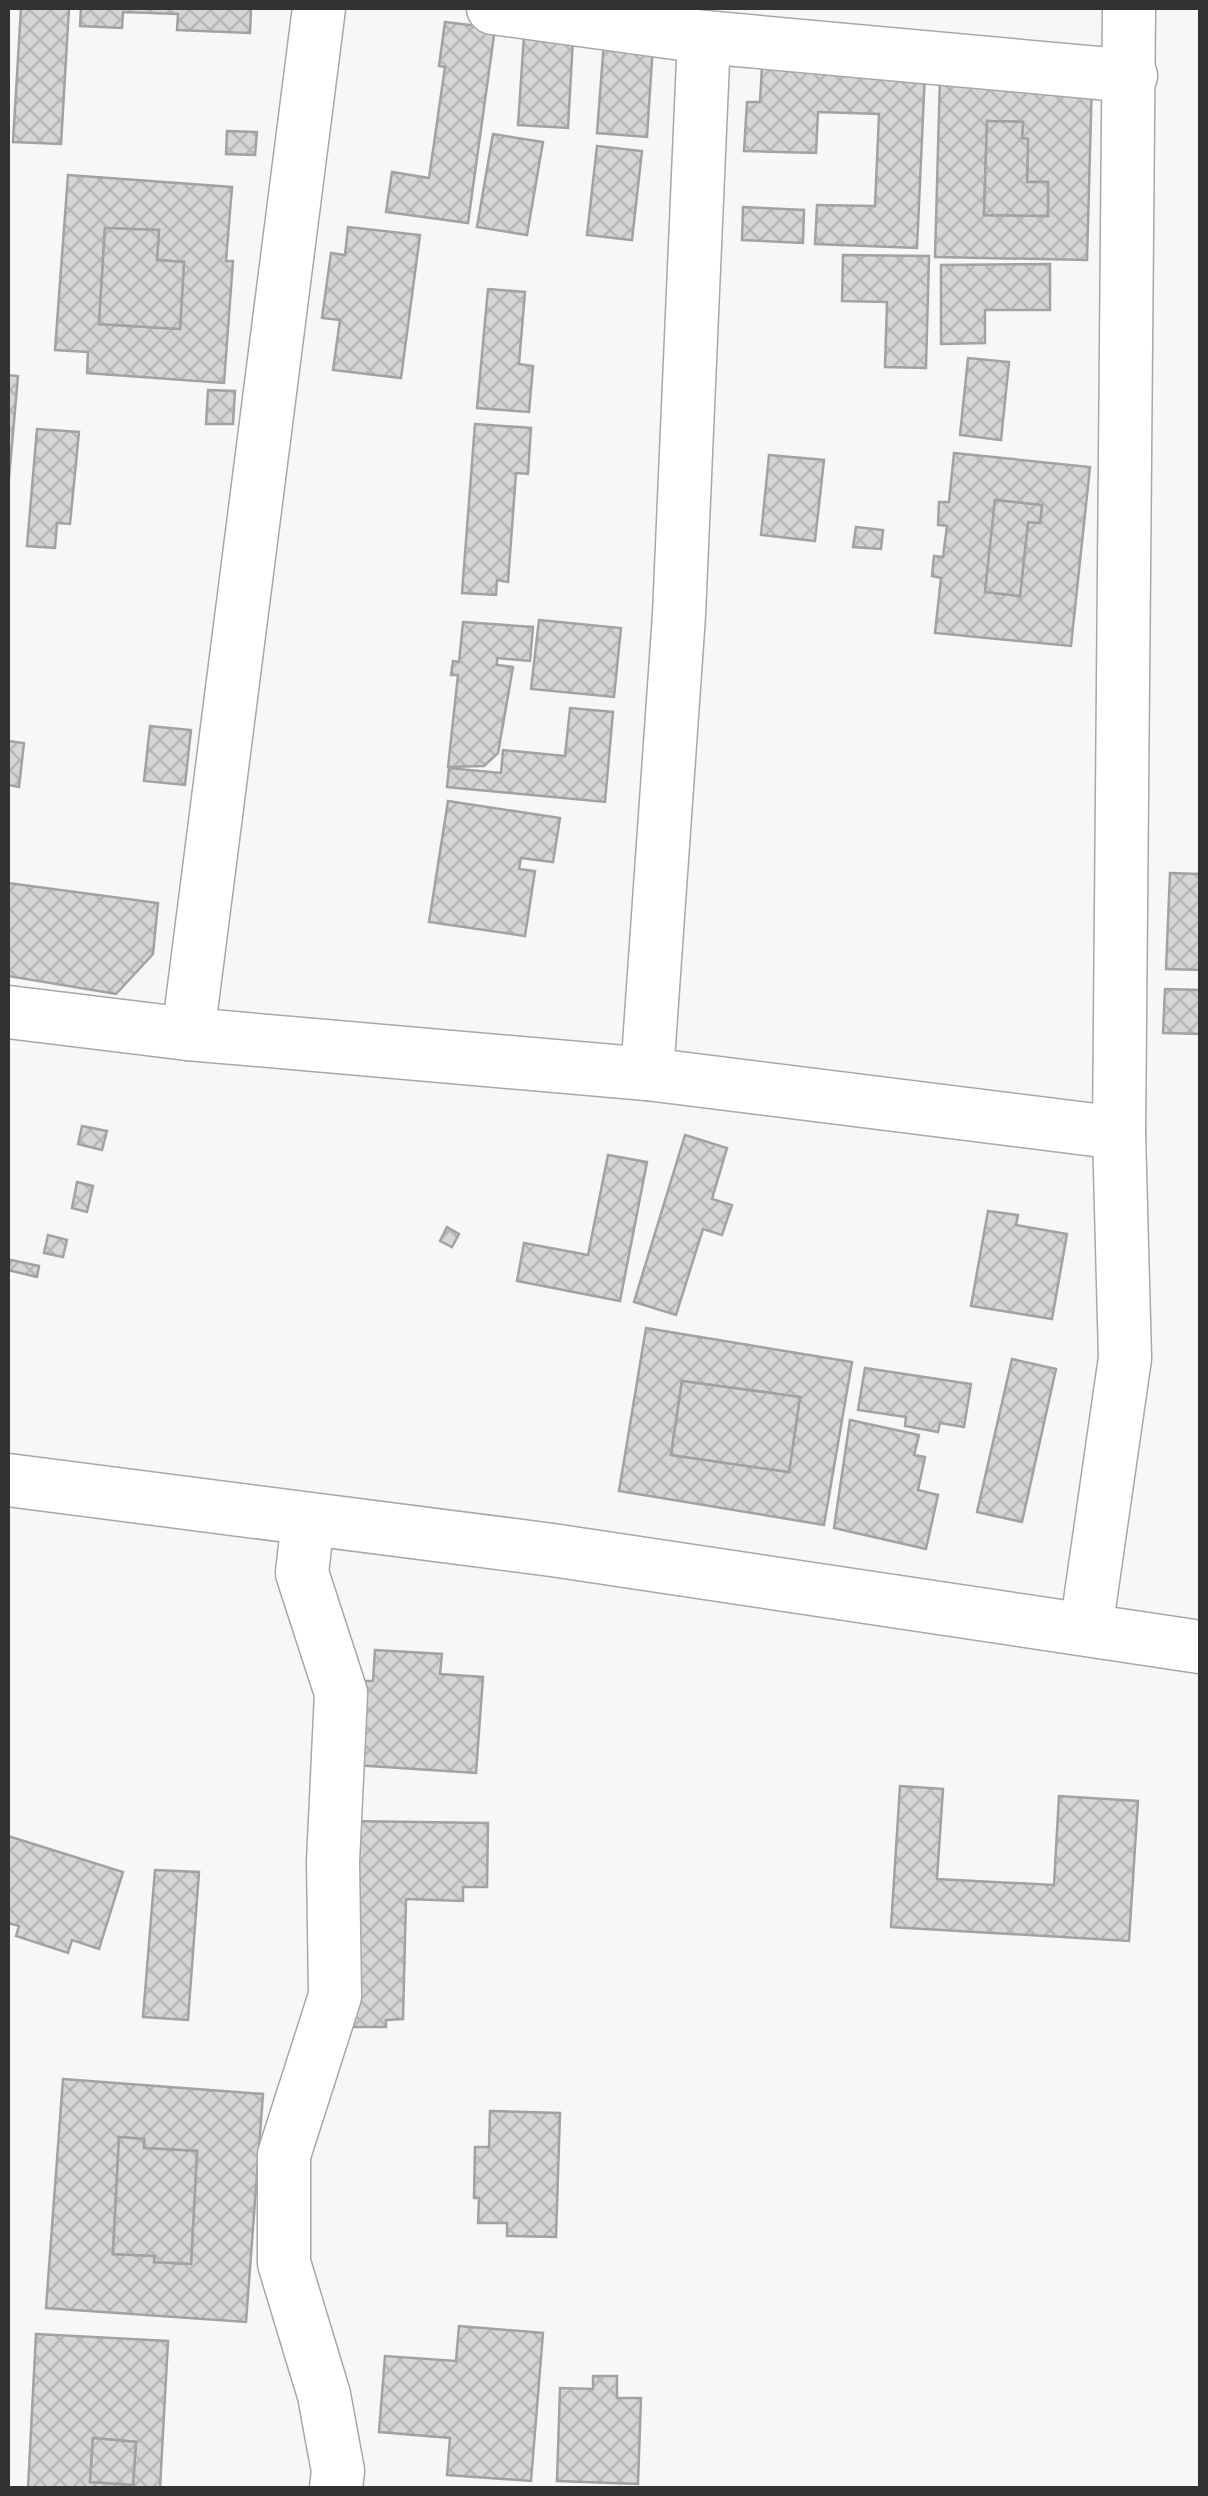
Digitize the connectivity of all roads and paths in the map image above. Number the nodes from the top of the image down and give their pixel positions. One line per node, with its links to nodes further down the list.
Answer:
1 (318, 8): 7 (street)
2 (493, 8): 4 (street)
3 (1129, 8): 5 (street)
4 (704, 37): 5 (street); 8 (street)
5 (1131, 76): 9 (street)
6 (8, 1012): 7 (street)
7 (188, 1034): 8 (street)
8 (646, 1074): 9 (street)
9 (1119, 1133): 12 (street)
10 (8, 1480): 11 (street)
11 (308, 1520): 12 (street); 14 (street)
12 (1086, 1629): 13 (street)
13 (1200, 1647)
14 (336, 2488)

